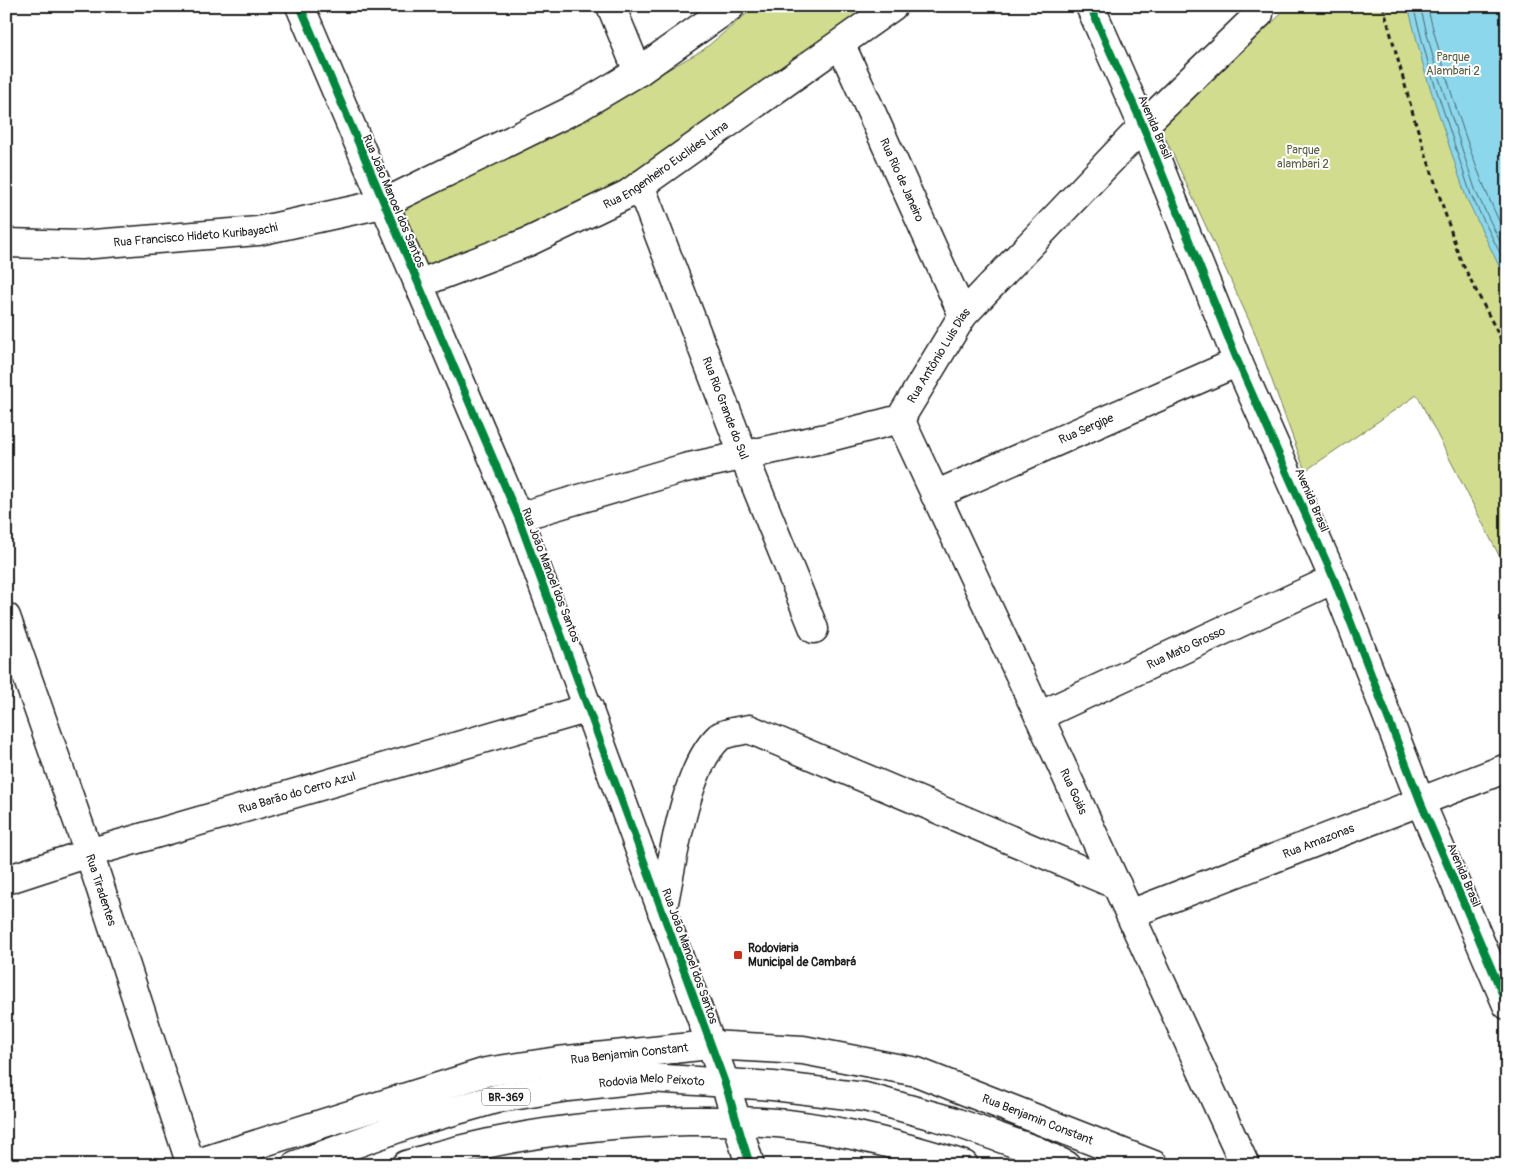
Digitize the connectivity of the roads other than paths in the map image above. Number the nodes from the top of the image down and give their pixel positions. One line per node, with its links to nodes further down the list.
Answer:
1 (300, 6): 11 (main road, Rua João Manoel dos Santos)
2 (612, 6): 8 (main road)
3 (731, 6): 8 (main road)
4 (892, 6): 7 (main road, Rua Engenheiro Euclides Lima)
5 (1090, 6): 9 (main road, Avenida Brasil)
6 (1259, 14): 9 (main road, Rua Antônio Luis Dias)
7 (841, 45): 10 (main road, Rua Engenheiro Euclides Lima); 14 (main road, Rua Rio de Janeiro)
8 (638, 72): 11 (main road)
9 (1143, 126): 14 (main road, Rua Antônio Luis Dias); 15 (main road, Avenida Brasil)
10 (640, 185): 13 (main road, Rua Engenheiro Euclides Lima); 17 (main road, Rua Rio Grande do Sul)
11 (382, 204): 12 (main road, Rua Francisco Hideto Kuribayachi); 13 (main road, Rua João Manoel dos Santos)
12 (6, 243)
13 (418, 284): 19 (main road, Rua João Manoel dos Santos)
14 (963, 315): 16 (main road, Rua Antônio Luis Dias)
15 (1238, 362): 18 (main road, Rua Sergipe); 20 (main road, Avenida Brasil)
16 (900, 419): 17 (main road); 18 (main road, Rua Goiás)
17 (743, 454): 19 (main road); 22 (main road, Rua Rio Grande do Sul)
18 (935, 495): 24 (main road, Rua Goiás)
19 (518, 518): 23 (main road, Rua João Manoel dos Santos)
20 (1334, 579): 24 (main road, Rua Mato Grosso); 26 (main road, Avenida Brasil)
21 (6, 617): 27 (main road, Rua Tiradentes)
22 (814, 629)
23 (589, 708): 27 (main road, Rua Barão do Cerro Azul); 30 (main road, Rua João Manoel dos Santos)
24 (1039, 716): 29 (main road, Rua Goiás)
25 (1507, 768): 26 (main road, Rua Amazonas)
26 (1421, 803): 31 (main road, Rua Amazonas); 32 (main road, Avenida Brasil)
27 (89, 853): 28 (main road, Rua Barão do Cerro Azul); 36 (main road, Rua Tiradentes)
28 (6, 880)
29 (1117, 886): 30 (main road); 31 (main road, Rua Goiás)
30 (662, 912): 33 (main road, Rua João Manoel dos Santos)
31 (1130, 914): 43 (main road, Rua Goiás)
32 (1507, 1005)
33 (710, 1045): 34 (main road, Rua João Manoel dos Santos); 36 (main road, Rua Benjamin Constant); 42 (main road, Rua Benjamin Constant)
34 (725, 1083): 35 (main road, Rua João Manoel dos Santos); 37 (main road, Rodovia Melo Peixoto / BR-369); 41 (main road, Rodovia Melo Peixoto / BR-369)
35 (735, 1121): 38 (main road); 39 (main road, Rua João Manoel dos Santos); 40 (main road)
36 (191, 1165)
37 (296, 1165)
38 (406, 1165)
39 (750, 1165)
40 (964, 1165)
41 (1066, 1165)
42 (1154, 1165)
43 (1245, 1165)

